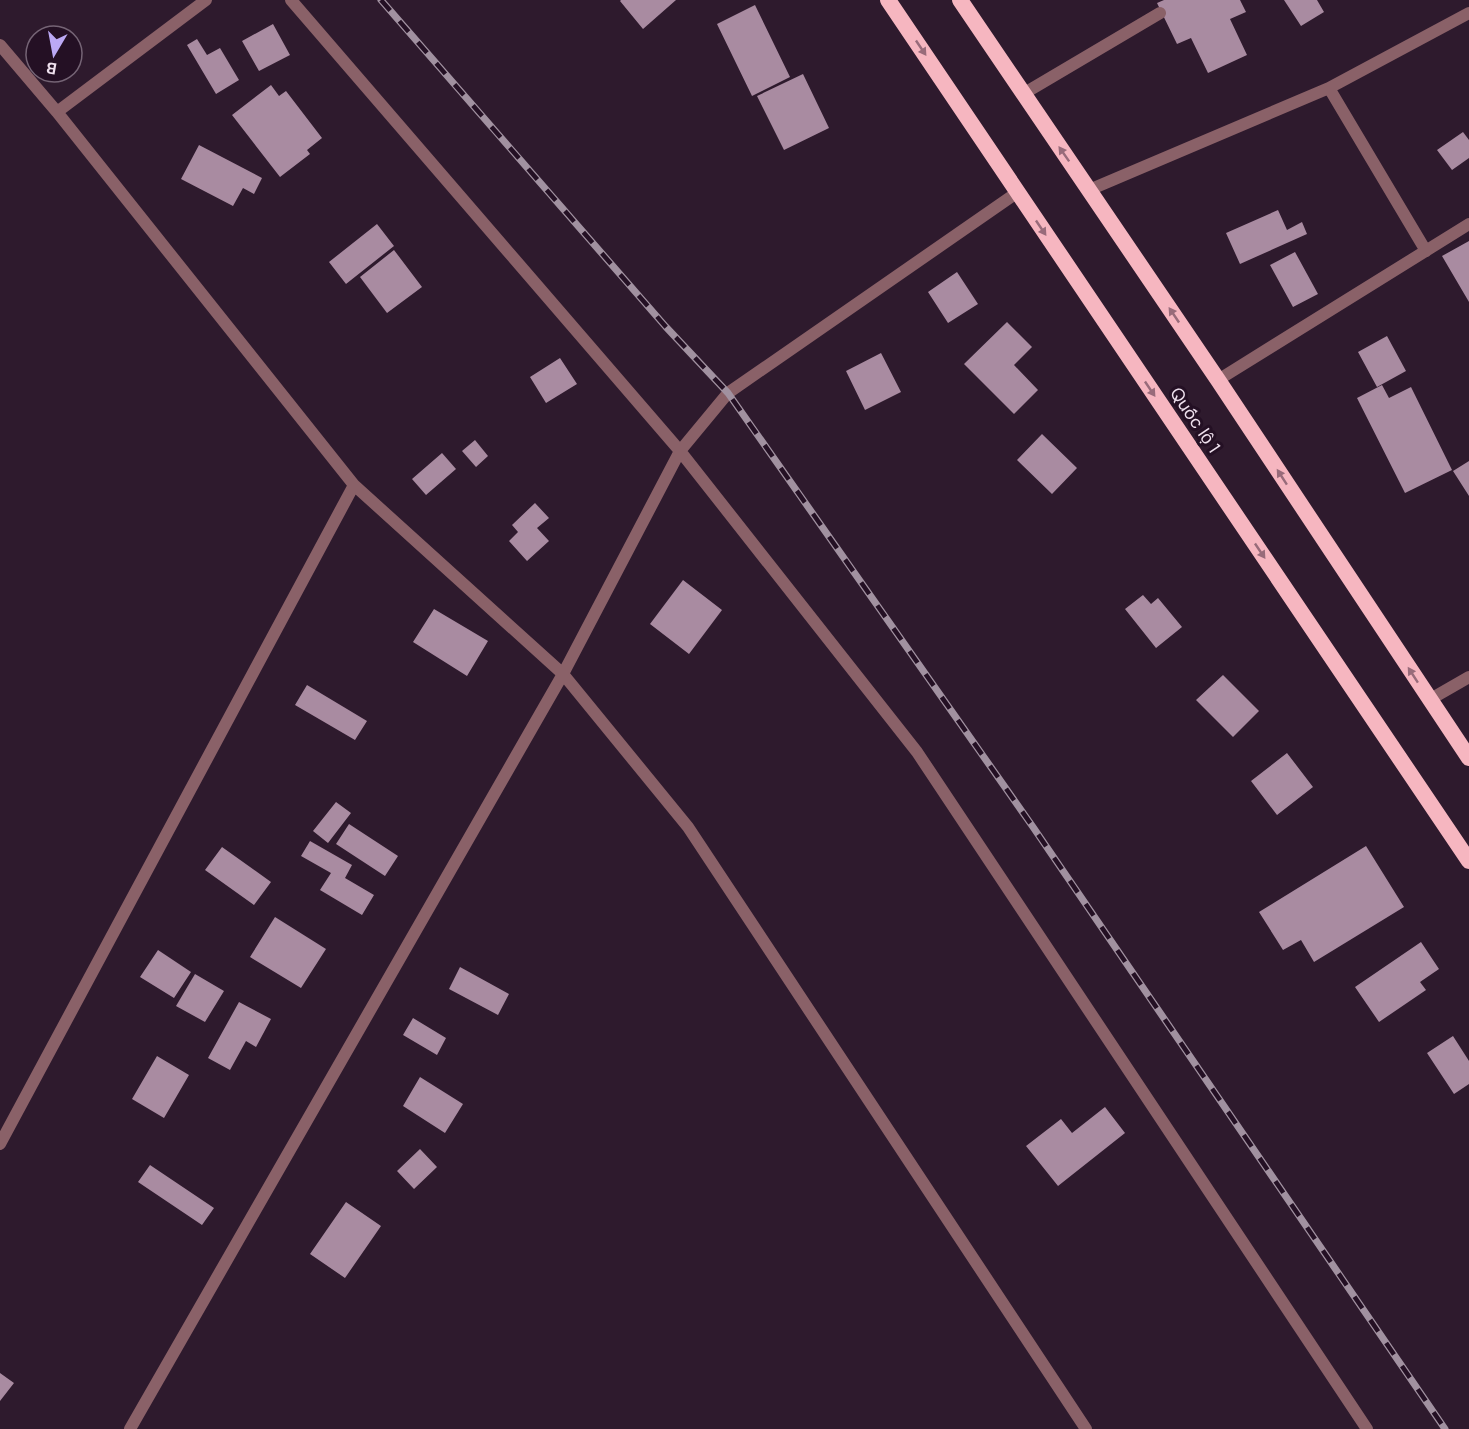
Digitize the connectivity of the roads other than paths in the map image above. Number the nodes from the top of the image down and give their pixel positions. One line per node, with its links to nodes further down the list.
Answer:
1 (206, 0): 10 (street)
2 (291, 0): 16 (street)
3 (888, 0): 12 (highway, Quốc lộ 1, one-way to 12)
4 (960, 0): 9 (highway)
5 (1160, 13): 9 (street)
6 (1469, 13): 8 (street)
7 (0, 45): 10 (street)
8 (1329, 88): 11 (street); 14 (street)
9 (1023, 94): 11 (highway, one-way to 9)
10 (57, 112): 17 (street)
11 (1089, 190): 15 (highway, one-way to 11)
12 (1018, 192): 16 (street); 22 (highway, Quốc lộ 1, one-way to 22)
13 (1469, 224): 14 (street)
14 (1426, 252): 15 (street)
15 (1218, 380): 20 (highway, one-way to 15)
16 (680, 451): 18 (street); 26 (street)
17 (354, 485): 18 (street); 23 (street)
18 (563, 674): 24 (street); 25 (street)
19 (1469, 677): 20 (street)
20 (1429, 700): 21 (highway)
21 (1469, 758)
22 (1469, 861)
23 (0, 1144)
24 (130, 1429)
25 (1086, 1429)
26 (1367, 1429)

